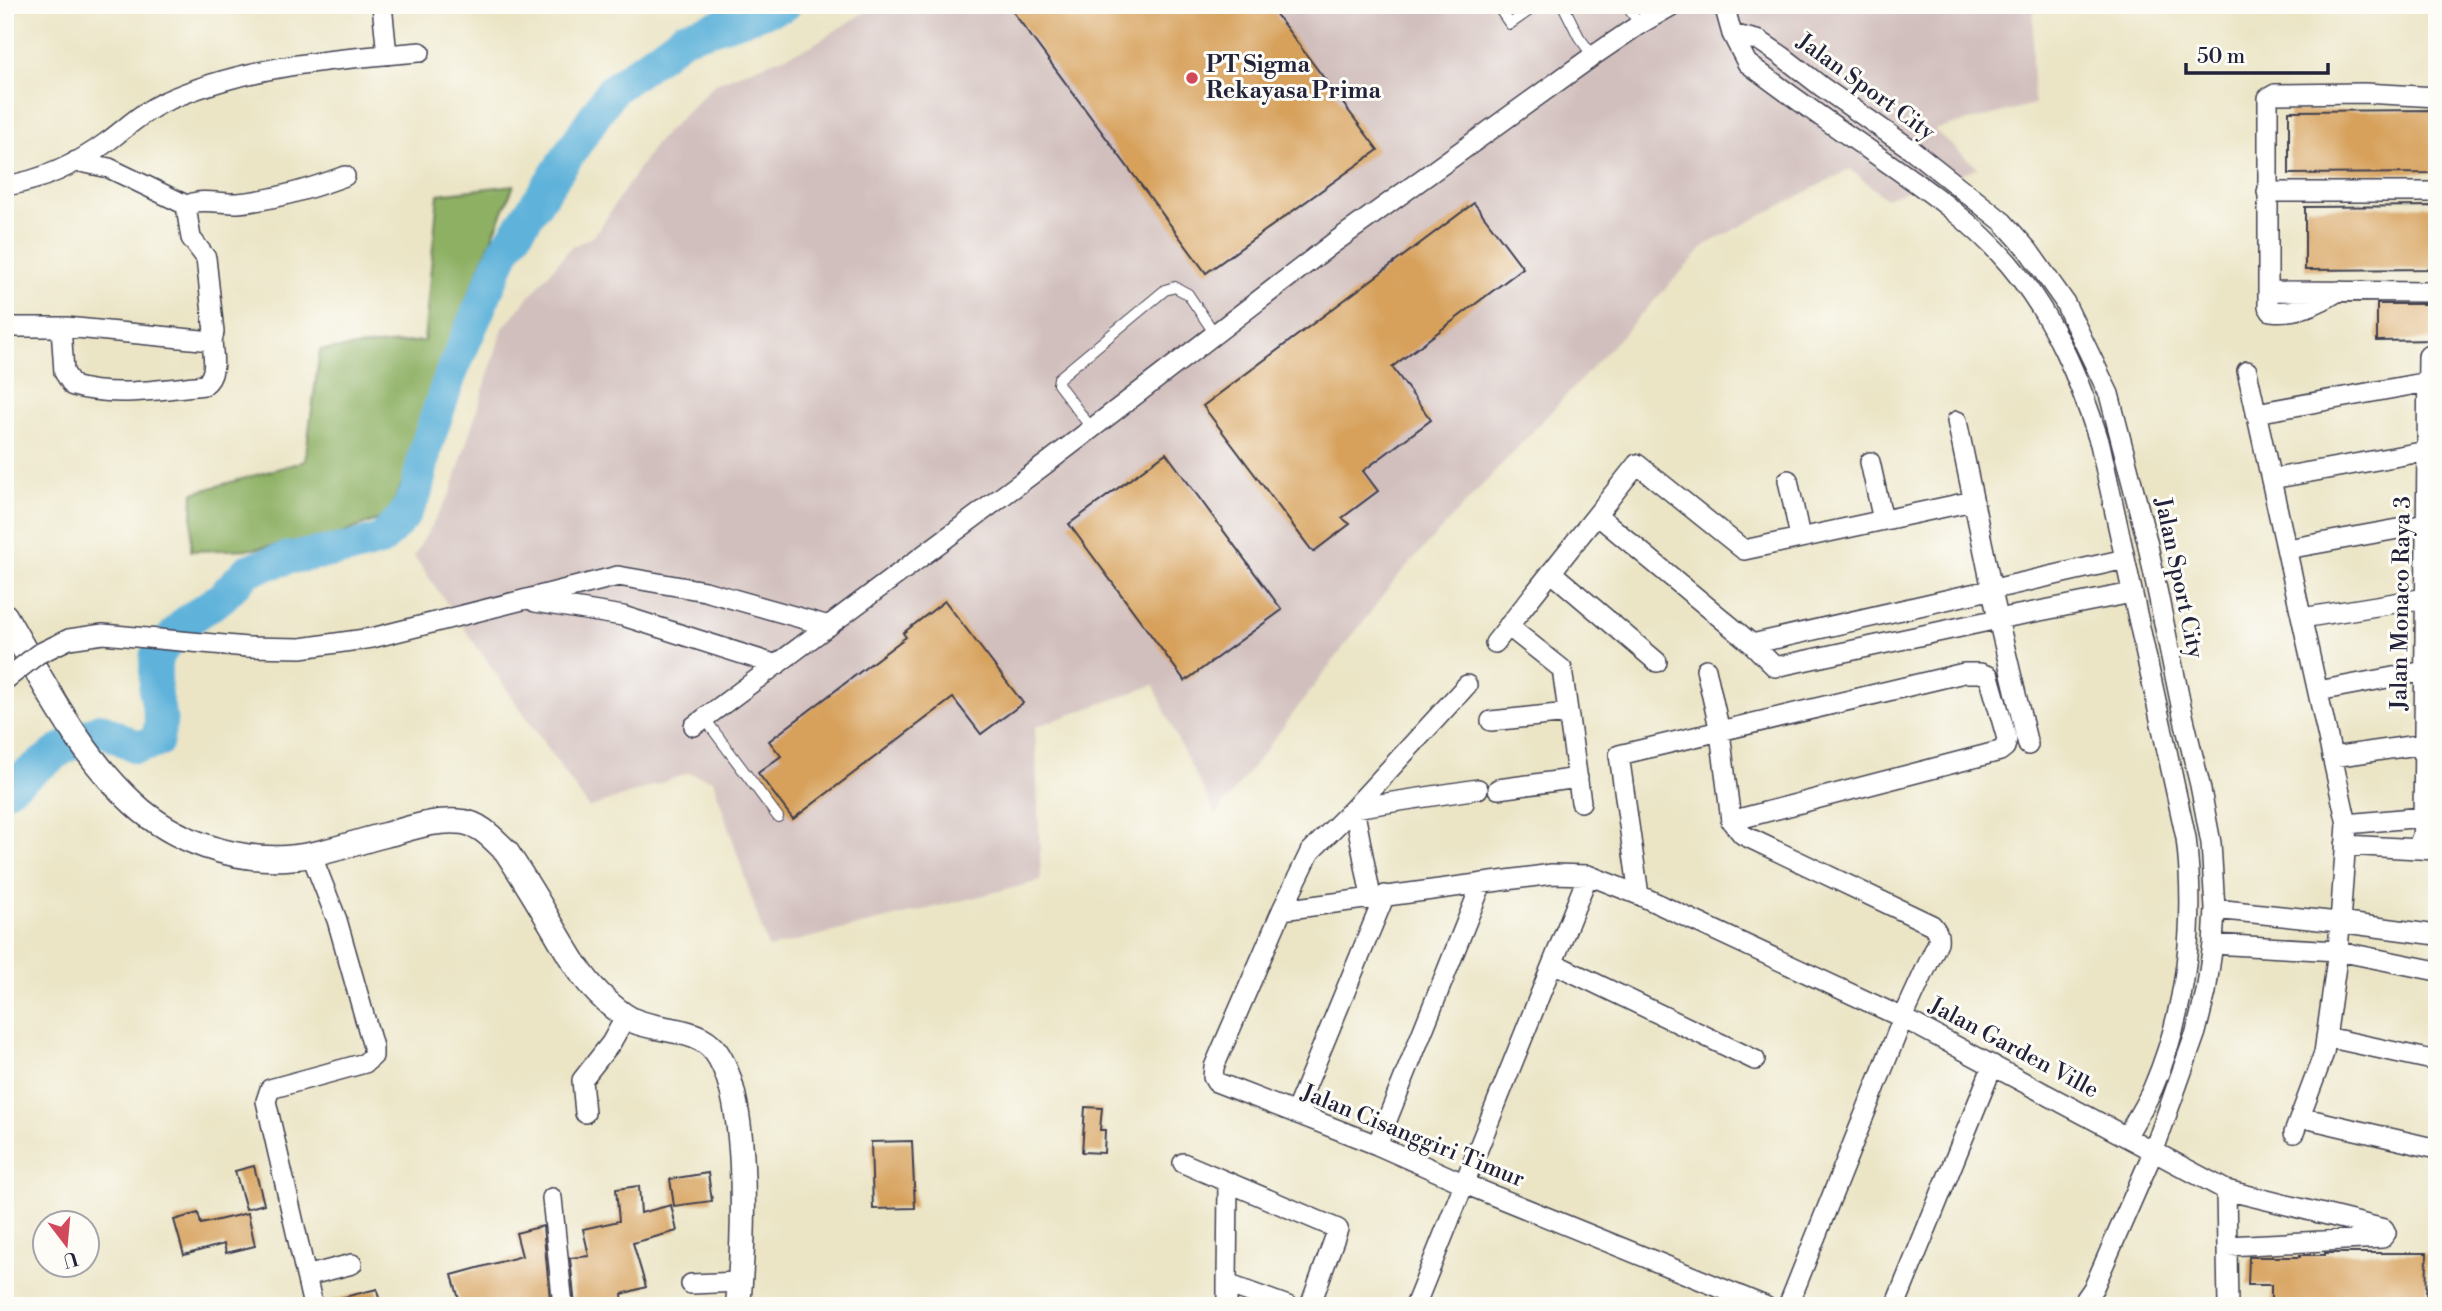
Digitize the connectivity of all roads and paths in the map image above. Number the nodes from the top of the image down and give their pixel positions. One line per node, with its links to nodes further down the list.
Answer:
1 (382, 5): 11 (street)
2 (1497, 5): 3 (lane)
3 (1537, 5)
4 (1563, 5): 12 (lane)
5 (1626, 5): 8 (lane)
6 (1673, 5): 8 (street)
7 (1724, 5): 9 (street)
8 (1640, 24): 12 (street)
9 (1732, 34): 27 (street, Jalan Sport City); 29 (street, Jalan Sport City)
10 (419, 52): 11 (street)
11 (387, 55): 14 (street)
12 (1594, 56): 23 (street)
13 (2437, 97): 18 (street)
14 (76, 162): 16 (street); 19 (street)
15 (345, 176): 19 (street)
16 (5, 186)
17 (2437, 191): 18 (street)
18 (2267, 192): 20 (street)
19 (188, 206): 24 (street)
20 (2437, 292)
21 (5, 327): 22 (street)
22 (61, 327): 24 (street); 24 (street)
23 (1215, 334): 32 (street); 32 (lane)
24 (212, 341)
25 (2428, 356): 28 (street, Jalan Monaco Raya 3)
26 (2247, 371): 30 (street)
27 (2103, 378): 29 (street); 86 (street, Jalan Sport City)
28 (2428, 382): 30 (street); 33 (street, Jalan Monaco Raya 3)
29 (2082, 388): 43 (street, Jalan Sport City)
30 (2256, 413): 35 (street)
31 (1957, 421): 37 (street)
32 (1092, 429): 52 (street)
33 (2427, 451): 35 (street); 40 (street, Jalan Monaco Raya 3)
34 (1870, 462): 39 (street)
35 (2271, 479): 42 (street)
36 (1788, 480): 41 (street)
37 (1973, 501): 39 (street); 45 (street)
38 (1597, 515): 41 (street); 44 (street); 55 (street)
39 (1883, 520): 41 (street)
40 (2426, 524): 42 (street); 47 (street, Jalan Monaco Raya 3)
41 (1800, 537)
42 (2287, 549): 50 (street)
43 (2125, 559): 45 (street); 46 (street, Jalan Sport City)
44 (1551, 572): 53 (street); 56 (street)
45 (1992, 589): 51 (street); 55 (street)
46 (2132, 593): 51 (street); 102 (street, Jalan Sport City)
47 (2426, 598): 50 (street); 59 (street, Jalan Monaco Raya 3)
48 (527, 600): 52 (street); 57 (street); 60 (street, bridge)
49 (5, 616): 81 (street)
50 (2302, 618): 62 (street)
51 (1998, 619): 55 (street); 67 (street)
52 (829, 626): 57 (street)
53 (1508, 626): 54 (street); 63 (street)
54 (1494, 643)
55 (1752, 643)
56 (1657, 662)
57 (777, 665): 65 (street)
58 (1706, 669): 66 (street)
59 (2425, 671): 62 (street); 68 (street, Jalan Monaco Raya 3)
60 (5, 680)
61 (1467, 685): 74 (street)
62 (2318, 691): 69 (street)
63 (1568, 713): 64 (street); 70 (street)
64 (1491, 721)
65 (699, 722): 75 (lane)
66 (1720, 733): 77 (street); 77 (street); 84 (street)
67 (2028, 744)
68 (2424, 744): 69 (street); 76 (street, Jalan Monaco Raya 3)
69 (2333, 757): 78 (street)
70 (1577, 778): 72 (street); 73 (street)
71 (1478, 789): 74 (street)
72 (1498, 789)
73 (1581, 802)
74 (1354, 808): 85 (street); 87 (street)
75 (778, 817)
76 (2423, 817): 78 (street); 80 (street, Jalan Monaco Raya 3)
77 (1731, 821): 95 (street)
78 (2347, 824): 79 (street)
79 (2345, 845): 80 (street); 88 (street)
80 (2427, 849)
81 (311, 854): 94 (street); 113 (street)
82 (1588, 876): 83 (street); 84 (street); 92 (street)
83 (1482, 883): 85 (street); 103 (street)
84 (1639, 895): 95 (street)
85 (1378, 896): 87 (street); 101 (street)
86 (2215, 909): 88 (street); 90 (street, Jalan Sport City)
87 (1282, 910): 101 (street, Jalan Cisanggiri Timur)
88 (2338, 922): 89 (street); 91 (street)
89 (2437, 935)
90 (2213, 944): 91 (street); 105 (street, Jalan Sport City)
91 (2338, 951): 93 (street); 96 (street)
92 (1553, 963): 97 (street); 108 (street)
93 (2436, 971)
94 (626, 1016): 100 (street); 116 (street)
95 (1903, 1018): 99 (street, Jalan Garden Ville); 124 (street, Jalan Garden Ville)
96 (2326, 1037): 98 (street); 104 (street)
97 (1755, 1060)
98 (2437, 1061)
99 (1993, 1065): 102 (street, Jalan Garden Ville); 125 (street)
100 (585, 1113)
101 (1295, 1113): 103 (street, Jalan Cisanggiri Timur)
102 (2127, 1136): 105 (street, Jalan Garden Ville)
103 (1377, 1145): 108 (street, Jalan Cisanggiri Timur)
104 (2437, 1149)
105 (2154, 1150): 109 (street, Jalan Garden Ville); 126 (street, Jalan Sport City)
106 (1183, 1163): 107 (street)
107 (1228, 1182): 115 (street); 121 (street)
108 (1465, 1184): 122 (street); 123 (street, Jalan Cisanggiri Timur)
109 (2226, 1190): 111 (street); 111 (street, Jalan Garden Ville)
110 (552, 1198): 118 (street)
111 (2227, 1246): 127 (street)
112 (352, 1265): 113 (street)
113 (306, 1276): 117 (street)
114 (691, 1284): 116 (street)
115 (1227, 1284): 119 (street); 120 (street)
116 (739, 1294)
117 (313, 1306)
118 (563, 1306)
119 (1227, 1306)
120 (1288, 1306)
121 (1310, 1306)
122 (1415, 1306)
123 (1765, 1306)
124 (1788, 1306)
125 (1895, 1306)
126 (2081, 1306)
127 (2228, 1306)

